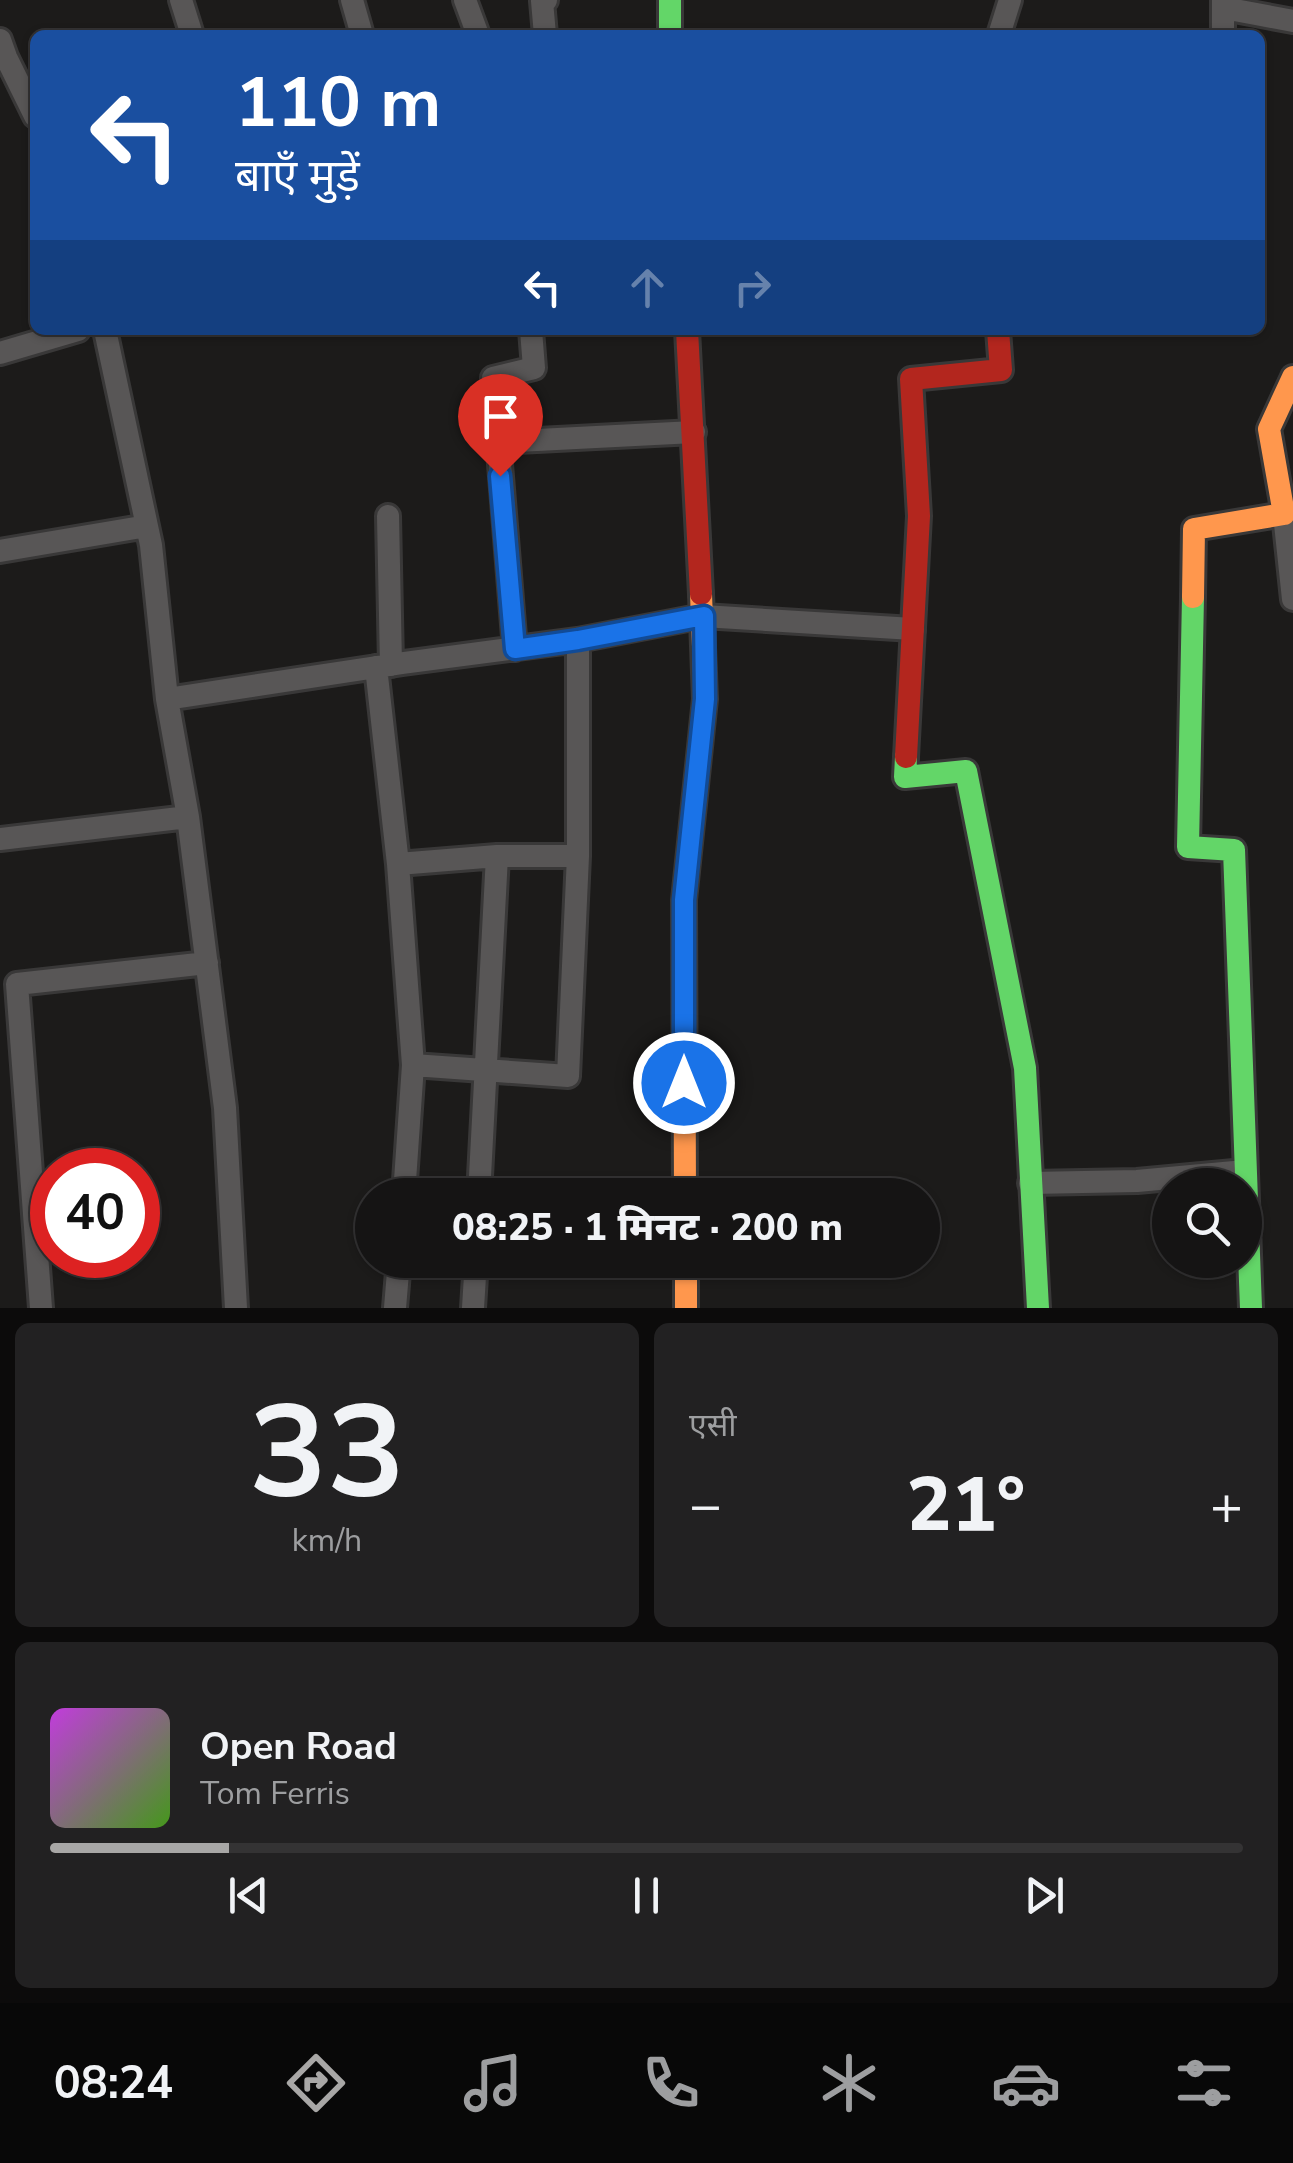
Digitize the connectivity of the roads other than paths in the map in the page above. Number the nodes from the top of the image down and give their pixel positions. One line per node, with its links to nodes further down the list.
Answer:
1 (181, 0): 9 (street)
2 (352, 0): 10 (street)
3 (465, 0): 11 (street)
4 (546, 0): 12 (street)
5 (670, 0): 13 (street)
6 (1010, 0): 14 (street)
7 (1223, 4): 8 (street); 15 (street)
8 (1293, 21)
9 (190, 30)
10 (361, 30)
11 (476, 30)
12 (545, 30)
13 (670, 30)
14 (1001, 30)
15 (1223, 30)
16 (0, 40): 17 (street)
17 (30, 106)
18 (61, 335): 23 (street)
19 (106, 335): 29 (street)
20 (531, 335): 26 (street)
21 (687, 335): 25 (street)
22 (998, 335): 33 (street)
23 (0, 353)
24 (1293, 377): 27 (street)
25 (694, 432): 26 (street); 32 (street)
26 (497, 442): 35 (street)
27 (1288, 514): 31 (street); 47 (street)
28 (388, 516): 36 (street)
29 (147, 526): 30 (street); 37 (street)
30 (0, 551)
31 (1293, 599)
32 (704, 616): 33 (street); 34 (street); 50 (street)
33 (913, 629): 52 (street)
34 (578, 640): 35 (street); 41 (street)
35 (515, 649): 36 (street)
36 (383, 666): 37 (street); 42 (street)
37 (167, 699): 38 (street)
38 (188, 817): 39 (street); 43 (street)
39 (0, 839)
40 (497, 856): 41 (street); 42 (street); 46 (street)
41 (578, 856): 46 (street)
42 (398, 864): 45 (street)
43 (206, 962): 44 (street); 58 (street)
44 (8, 985): 57 (street)
45 (414, 1066): 46 (street); 48 (street)
46 (486, 1072): 49 (street)
47 (1245, 1168)
48 (405, 1178)
49 (480, 1178)
50 (685, 1178)
51 (1152, 1179): 52 (street)
52 (1030, 1183): 62 (street)
53 (398, 1278): 59 (street)
54 (475, 1278): 60 (street)
55 (686, 1278): 61 (street)
56 (1249, 1278): 63 (street)
57 (41, 1308)
58 (236, 1308)
59 (395, 1308)
60 (473, 1308)
61 (686, 1308)
62 (1038, 1308)
63 (1250, 1308)

